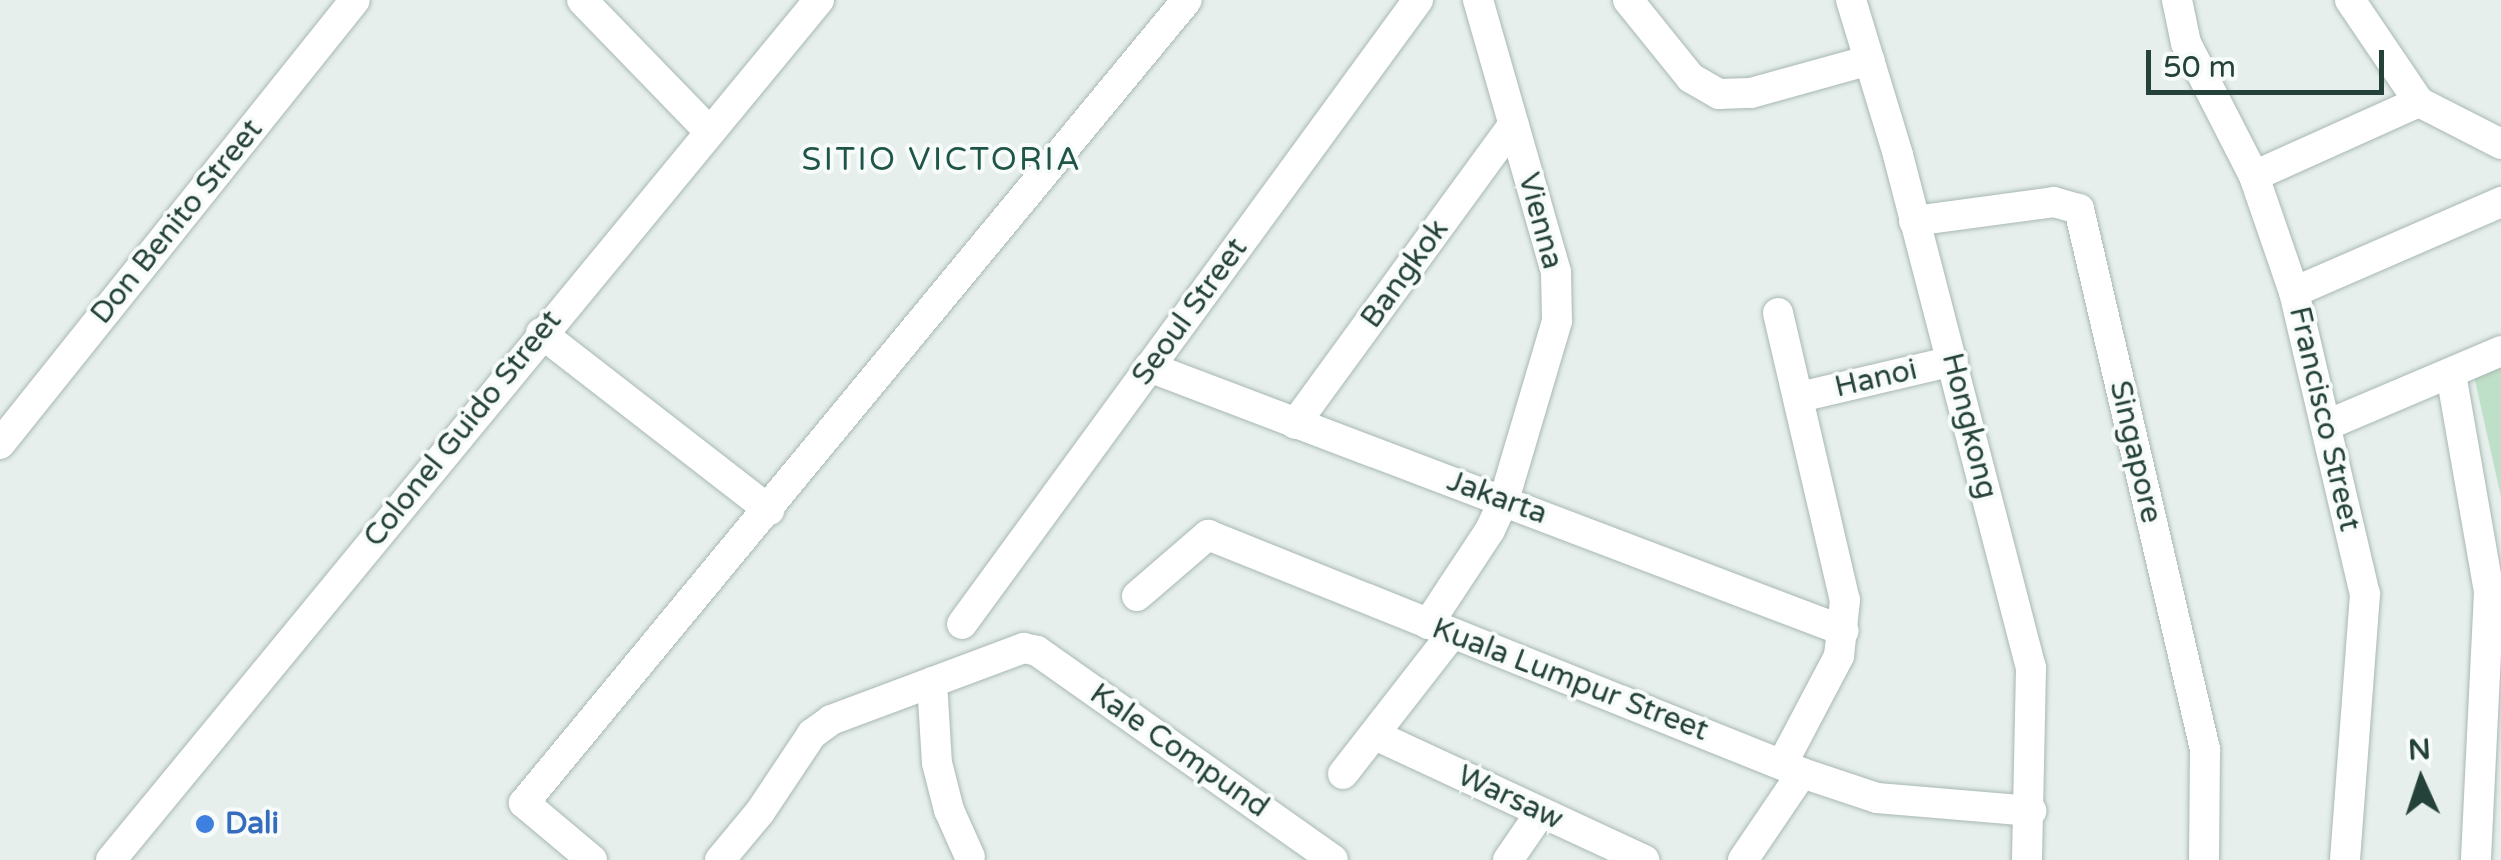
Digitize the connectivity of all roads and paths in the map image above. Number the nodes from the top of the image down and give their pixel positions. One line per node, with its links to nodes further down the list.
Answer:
1 (354, 0): 29 (street, Don Benito Street)
2 (582, 0): 14 (street)
3 (818, 0): 14 (street, Colonel Guido Street)
4 (1418, 0): 24 (street, Seoul Street)
5 (1478, 0): 13 (street, Vienna)
6 (1628, 0): 11 (street)
7 (1851, 0): 11 (street, Hongkong)
8 (2177, 0): 16 (street, Francisco Street)
9 (2350, 0): 12 (street)
10 (1184, 1): 31 (street)
11 (1870, 60): 18 (street, Hongkong)
12 (2419, 102): 15 (street); 16 (street)
13 (1514, 124): 27 (street, Bangkok); 30 (street, Vienna)
14 (708, 130): 21 (street, Colonel Guido Street)
15 (2501, 144)
16 (2254, 176): 19 (street, Francisco Street)
17 (2501, 202): 19 (street)
18 (1914, 220): 23 (street, Hongkong); 51 (street, Singapore)
19 (2294, 292): 28 (street, Francisco Street)
20 (1778, 313): 26 (street)
21 (541, 333): 31 (street); 43 (street, Colonel Guido Street)
22 (2501, 351): 25 (street)
23 (1953, 361): 26 (street, Hanoi); 40 (street, Hongkong)
24 (1150, 367): 27 (street, Jakarta); 33 (street, Seoul Street)
25 (2451, 374): 28 (street); 53 (street)
26 (1800, 397): 35 (street)
27 (1296, 424): 30 (street, Jakarta)
28 (2328, 425): 52 (street, Francisco Street)
29 (0, 444)
30 (1504, 500): 34 (street, Vienna); 35 (street, Jakarta)
31 (769, 510): 44 (street)
32 (1137, 596): 34 (street, Kuala Lumpur Street)
33 (962, 624)
34 (1440, 629): 37 (street, Vienna); 38 (street, Kuala Lumpur Street)
35 (1844, 631): 38 (street)
36 (932, 682): 42 (street); 45 (street); 46 (street, Kale Compund)
37 (1375, 735): 39 (street, Vienna); 41 (street, Warsaw)
38 (1792, 768): 40 (street, Kuala Lumpur Street); 49 (street)
39 (1343, 774)
40 (2031, 811): 50 (street, Hongkong)
41 (1541, 812): 47 (street); 48 (street, Warsaw)
42 (970, 857)
43 (111, 860)
44 (592, 860)
45 (720, 860)
46 (1333, 860)
47 (1508, 860)
48 (1644, 860)
49 (1743, 860)
50 (2027, 860)
51 (2204, 860)
52 (2344, 860)
53 (2476, 860)

